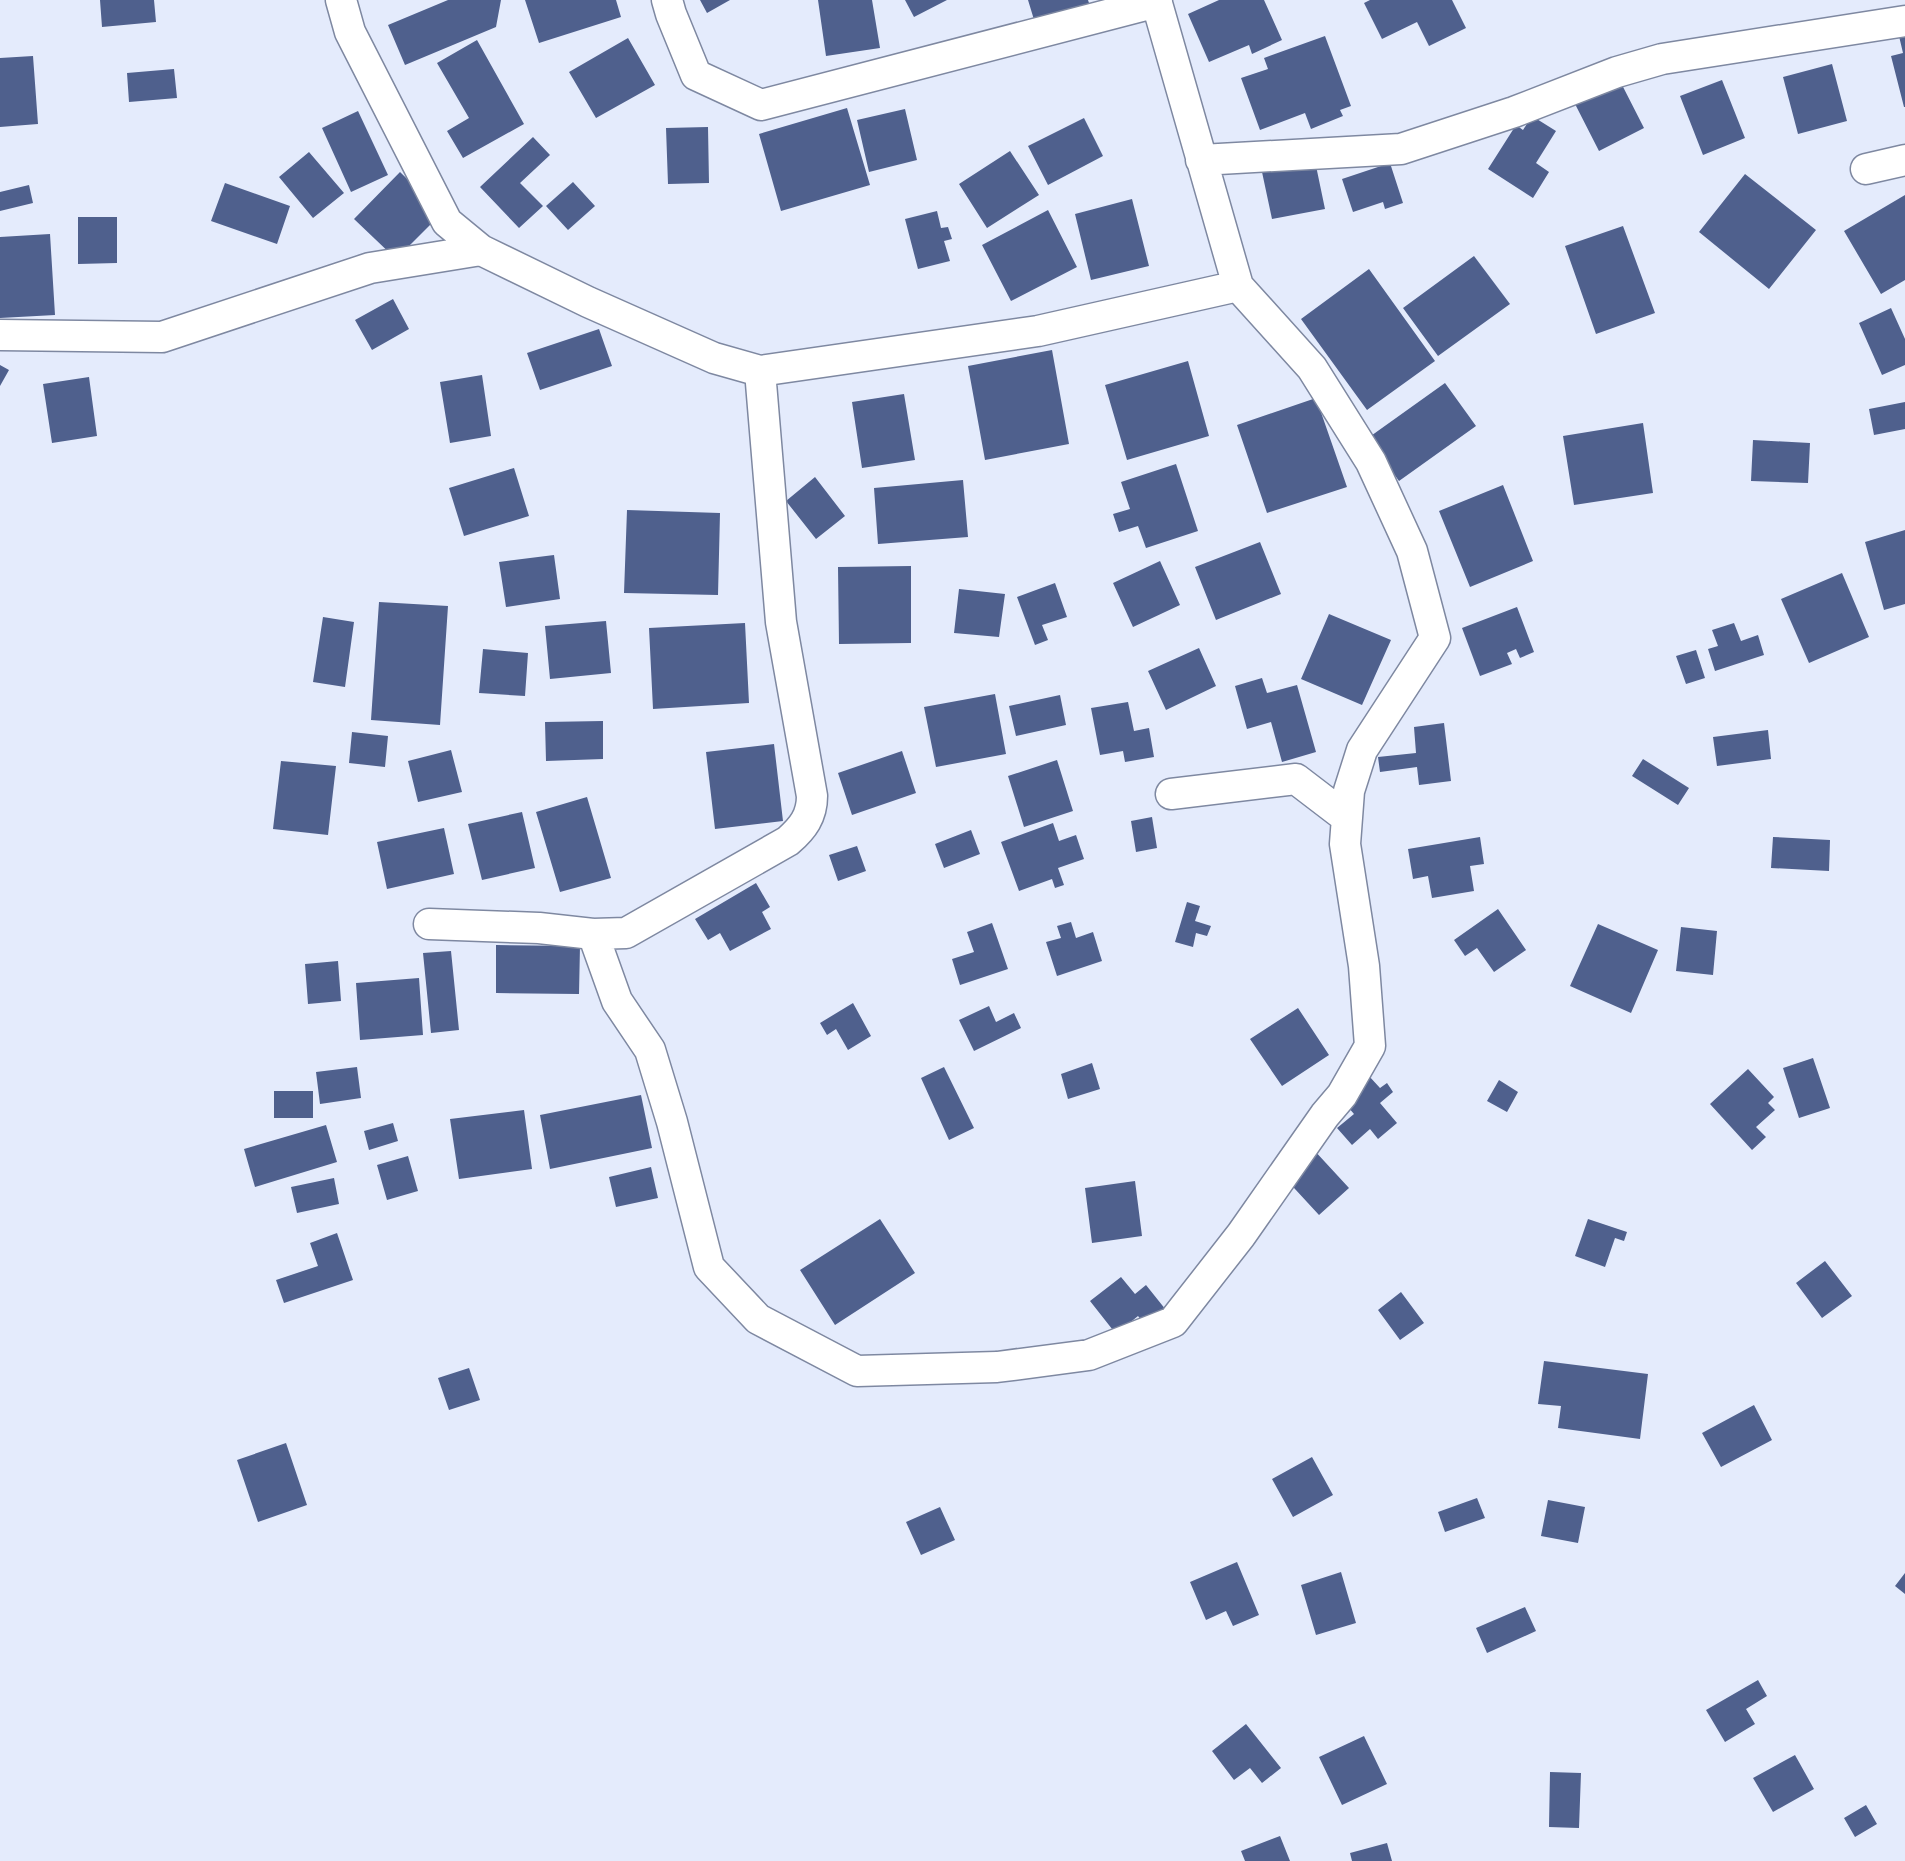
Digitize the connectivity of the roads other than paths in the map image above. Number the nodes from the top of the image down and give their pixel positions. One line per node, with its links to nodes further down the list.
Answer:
1 (341, 0): 8 (street)
2 (668, 0): 3 (street)
3 (1156, 1): 5 (street)
4 (1905, 21): 5 (street)
5 (1201, 160): 9 (street)
6 (1905, 160): 7 (street)
7 (1866, 169)
8 (481, 250): 10 (street); 11 (street)
9 (1238, 286): 11 (street); 13 (street)
10 (0, 335)
11 (759, 371): 15 (street)
12 (1171, 794): 13 (street)
13 (1347, 818): 15 (street)
14 (429, 924): 15 (street)
15 (593, 934)

